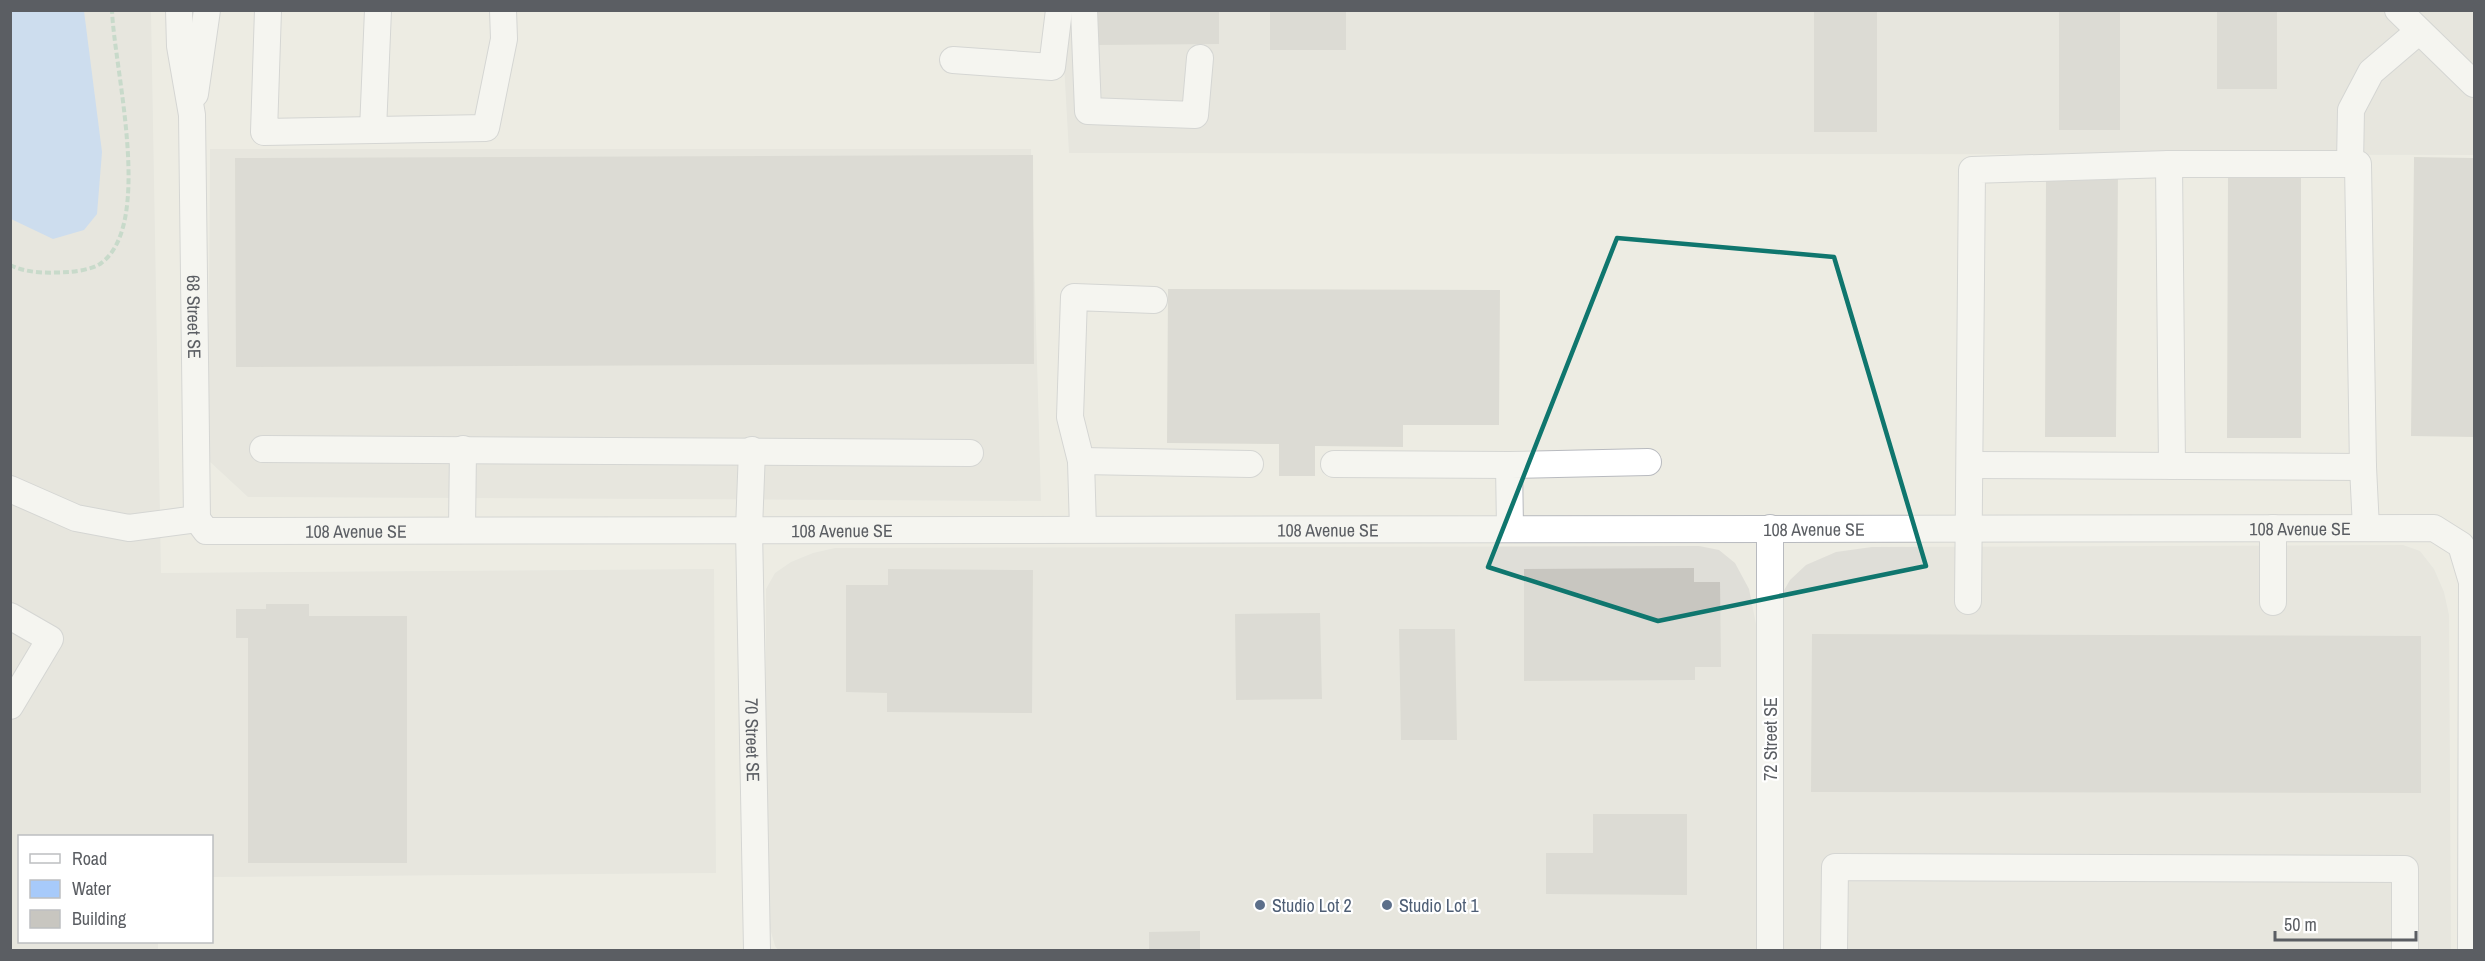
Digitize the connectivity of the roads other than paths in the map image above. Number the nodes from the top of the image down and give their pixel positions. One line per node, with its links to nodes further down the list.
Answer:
1 (179, 10): 13 (street, 68 Street SE)
2 (207, 10): 13 (street, 68 Street SE)
3 (268, 10): 14 (street)
4 (378, 10): 14 (street)
5 (503, 10): 14 (street)
6 (1059, 10): 11 (street)
7 (1084, 10): 10 (street)
8 (2398, 10): 9 (street)
9 (2419, 31): 12 (street); 16 (street)
10 (1200, 58)
11 (953, 60)
12 (2475, 84)
13 (192, 115): 31 (street, 68 Street SE)
14 (373, 130)
15 (2169, 164): 16 (street); 27 (street); 28 (street)
16 (2350, 164): 29 (street)
17 (1154, 300): 22 (street)
18 (263, 448): 19 (street)
19 (463, 449): 20 (street); 39 (street)
20 (752, 450): 21 (street); 37 (street, 70 Street SE)
21 (970, 453)
22 (1081, 461): 24 (street); 38 (street)
23 (1648, 462): 26 (street)
24 (1250, 464)
25 (1334, 464): 26 (street)
26 (1509, 465): 32 (street)
27 (1971, 465): 28 (street); 34 (street)
28 (2172, 466): 29 (street)
29 (2363, 467): 36 (street)
30 (10, 489): 31 (street)
31 (197, 519): 39 (street, 108 Avenue SE)
32 (1510, 528): 33 (street, 108 Avenue SE); 38 (street, 108 Avenue SE)
33 (1770, 528): 34 (street, 108 Avenue SE); 45 (street, 72 Street SE)
34 (1969, 528): 35 (street, 108 Avenue SE); 40 (street)
35 (2273, 528): 36 (street, 108 Avenue SE); 41 (street)
36 (2366, 528): 48 (street, 108 Avenue SE)
37 (749, 529): 38 (street, 108 Avenue SE); 39 (street, 108 Avenue SE); 44 (street, 70 Street SE)
38 (1083, 529)
39 (462, 530)
40 (1968, 601)
41 (2273, 602)
42 (10, 616): 43 (street)
43 (10, 706)
44 (757, 951)
45 (1770, 951)
46 (1834, 951): 47 (street)
47 (2405, 951)
48 (2471, 951)

